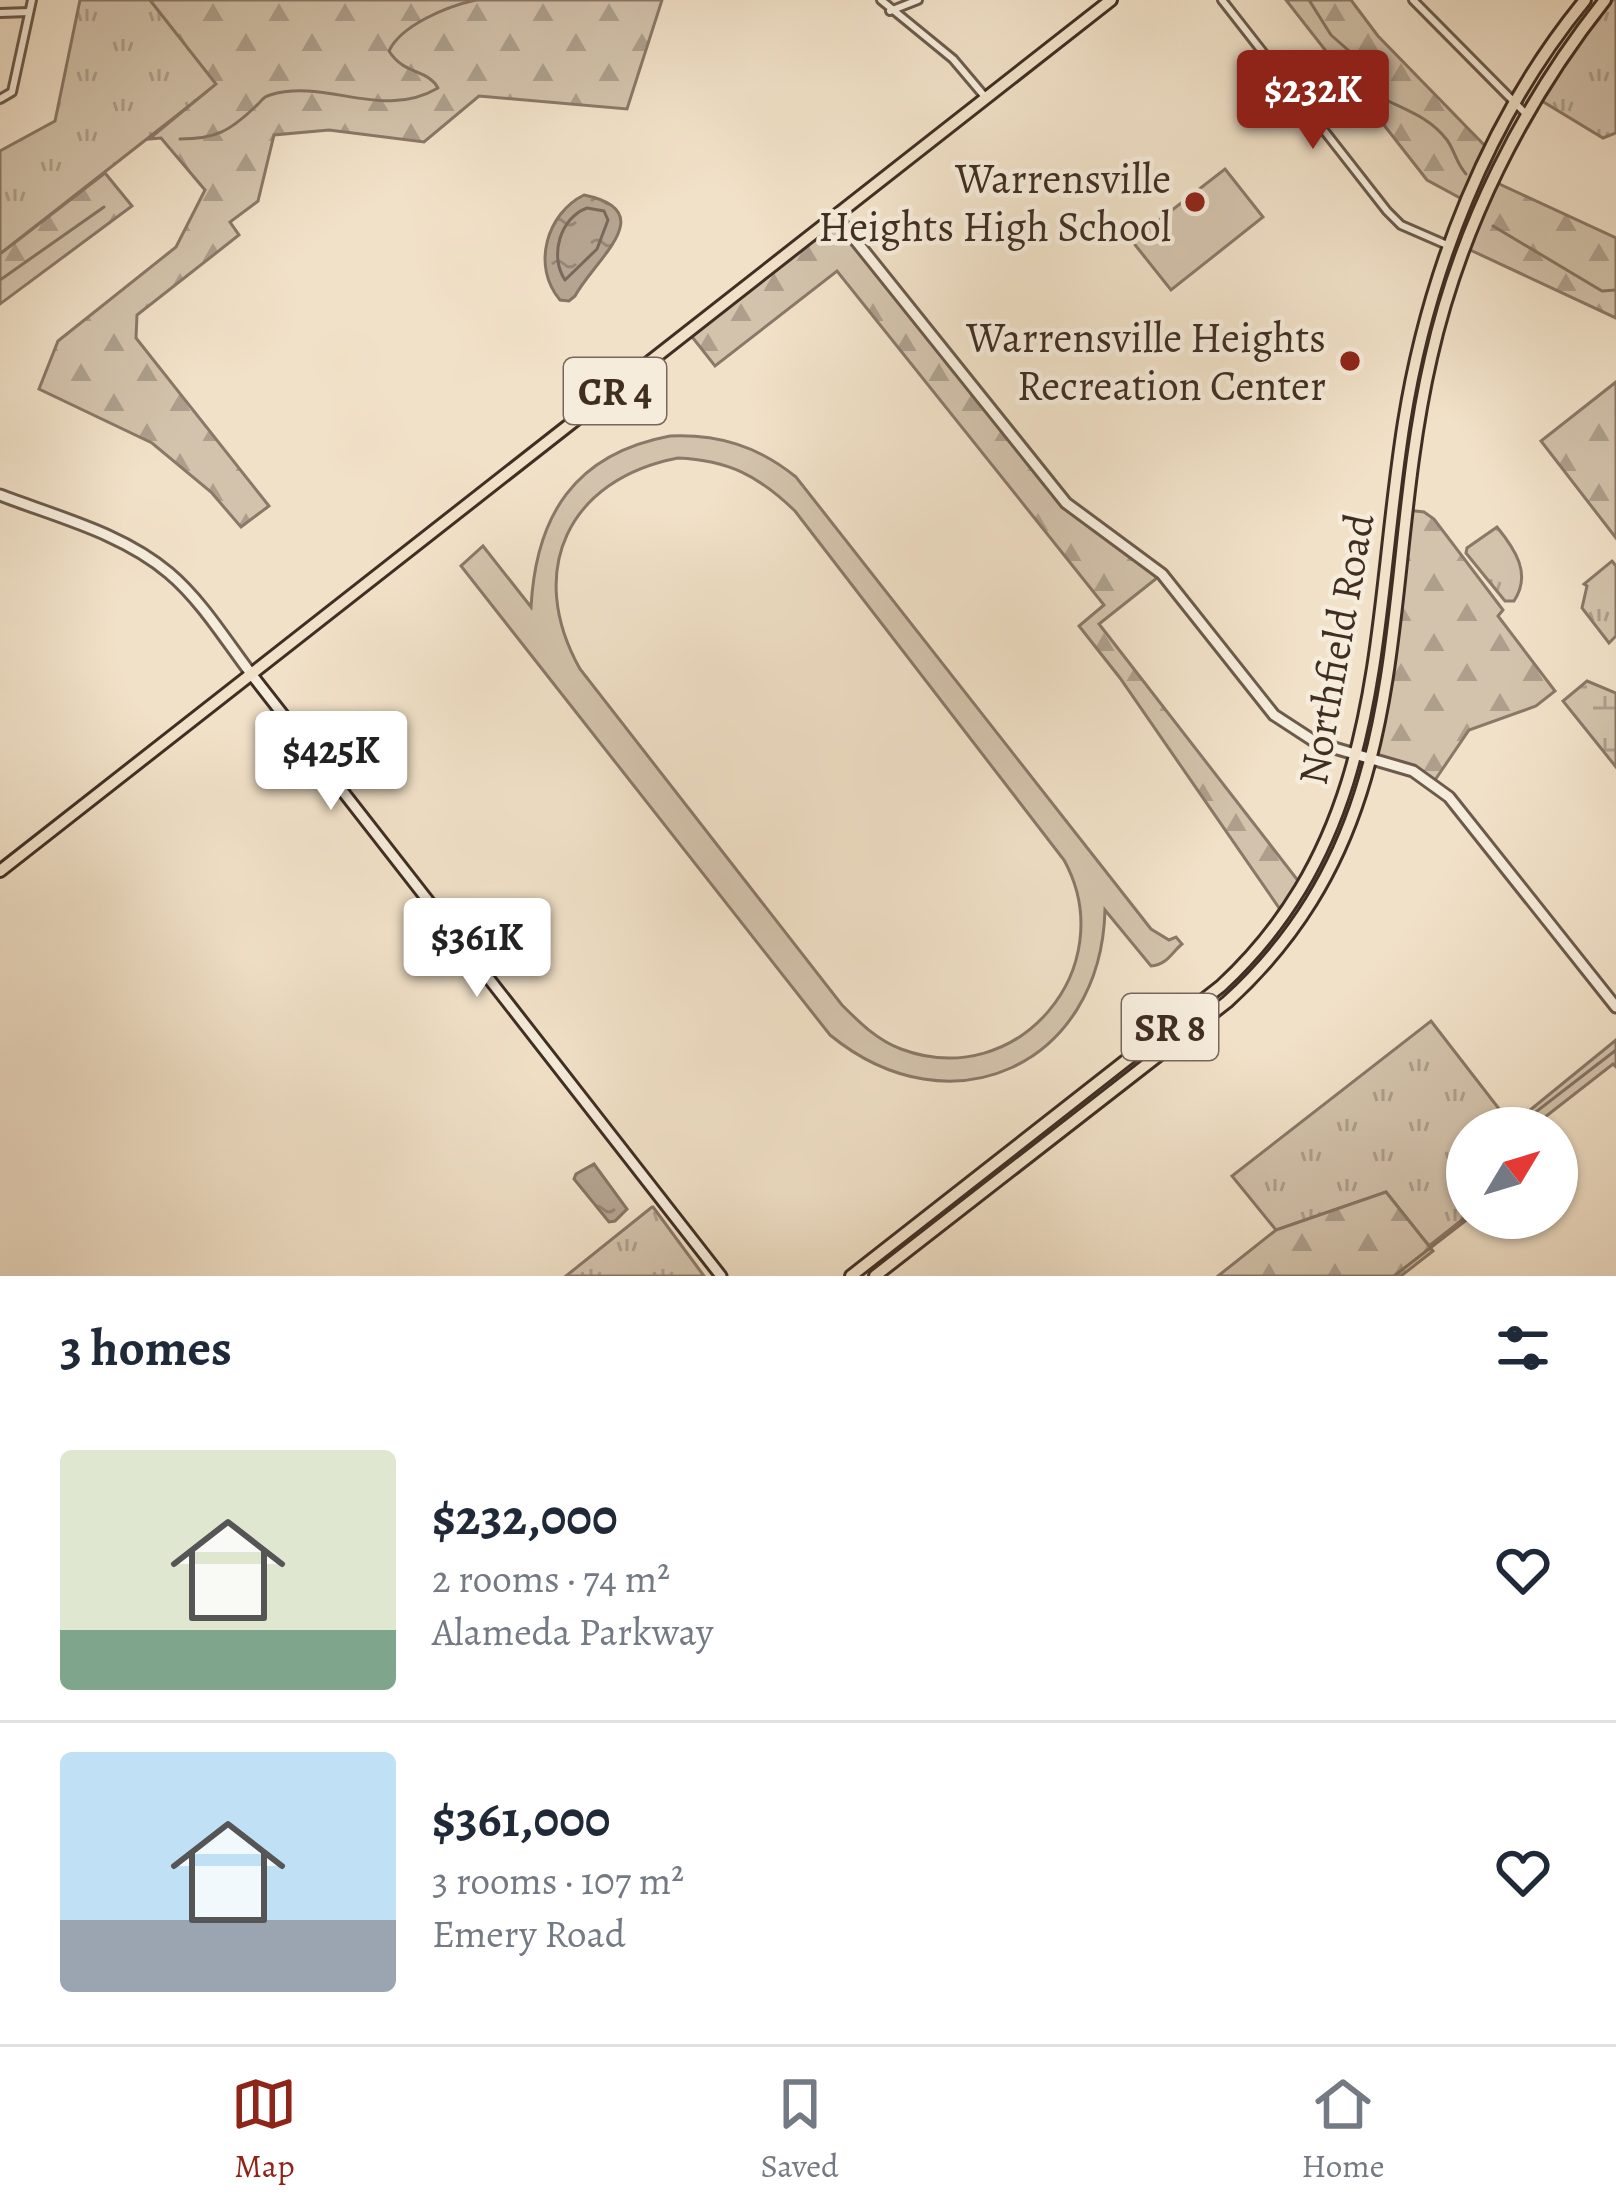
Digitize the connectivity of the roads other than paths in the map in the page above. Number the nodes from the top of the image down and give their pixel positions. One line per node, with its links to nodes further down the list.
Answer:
1 (32, 0): 10 (street)
2 (880, 0): 9 (street)
3 (918, 0): 9 (street)
4 (1111, 0): 12 (main road, CR 4)
5 (1222, 0): 17 (street)
6 (1413, 0): 14 (street)
7 (1605, 0): 15 (main road, Northfield Road / SR 8)
8 (1578, 3): 14 (main road, Northfield Road / SR 8)
9 (890, 11): 12 (street)
10 (29, 12): 11 (street); 13 (street)
11 (0, 13)
12 (986, 98): 16 (main road, CR 4)
13 (0, 99)
14 (1514, 105): 15 (street); 17 (main road, Northfield Road / SR 8)
15 (1527, 115): 21 (main road, Northfield Road / SR 8)
16 (836, 216): 19 (main road, CR 4); 20 (street)
17 (1449, 246): 20 (main road, Northfield Road / SR 8)
18 (0, 495): 19 (street)
19 (252, 675): 22 (main road, CR 4); 31 (street)
20 (1358, 754): 21 (street); 24 (main road, Northfield Road / SR 8)
21 (1372, 758): 23 (street); 25 (main road, Northfield Road / SR 8)
22 (0, 871)
23 (1616, 1007)
24 (1132, 1057): 25 (main road); 26 (main road, Northfield Road / SR 8)
25 (1141, 1069): 27 (main road, Northfield Road / SR 8)
26 (1073, 1103): 27 (main road); 28 (main road, Northfield Road / SR 8)
27 (1082, 1114): 29 (main road, Northfield Road / SR 8)
28 (974, 1180): 29 (main road); 30 (main road, Northfield Road / SR 8)
29 (982, 1192): 33 (main road, Northfield Road / SR 8)
30 (866, 1264): 32 (main road, Northfield Road / SR 8); 33 (main road)
31 (722, 1276)
32 (850, 1276)
33 (875, 1276)

